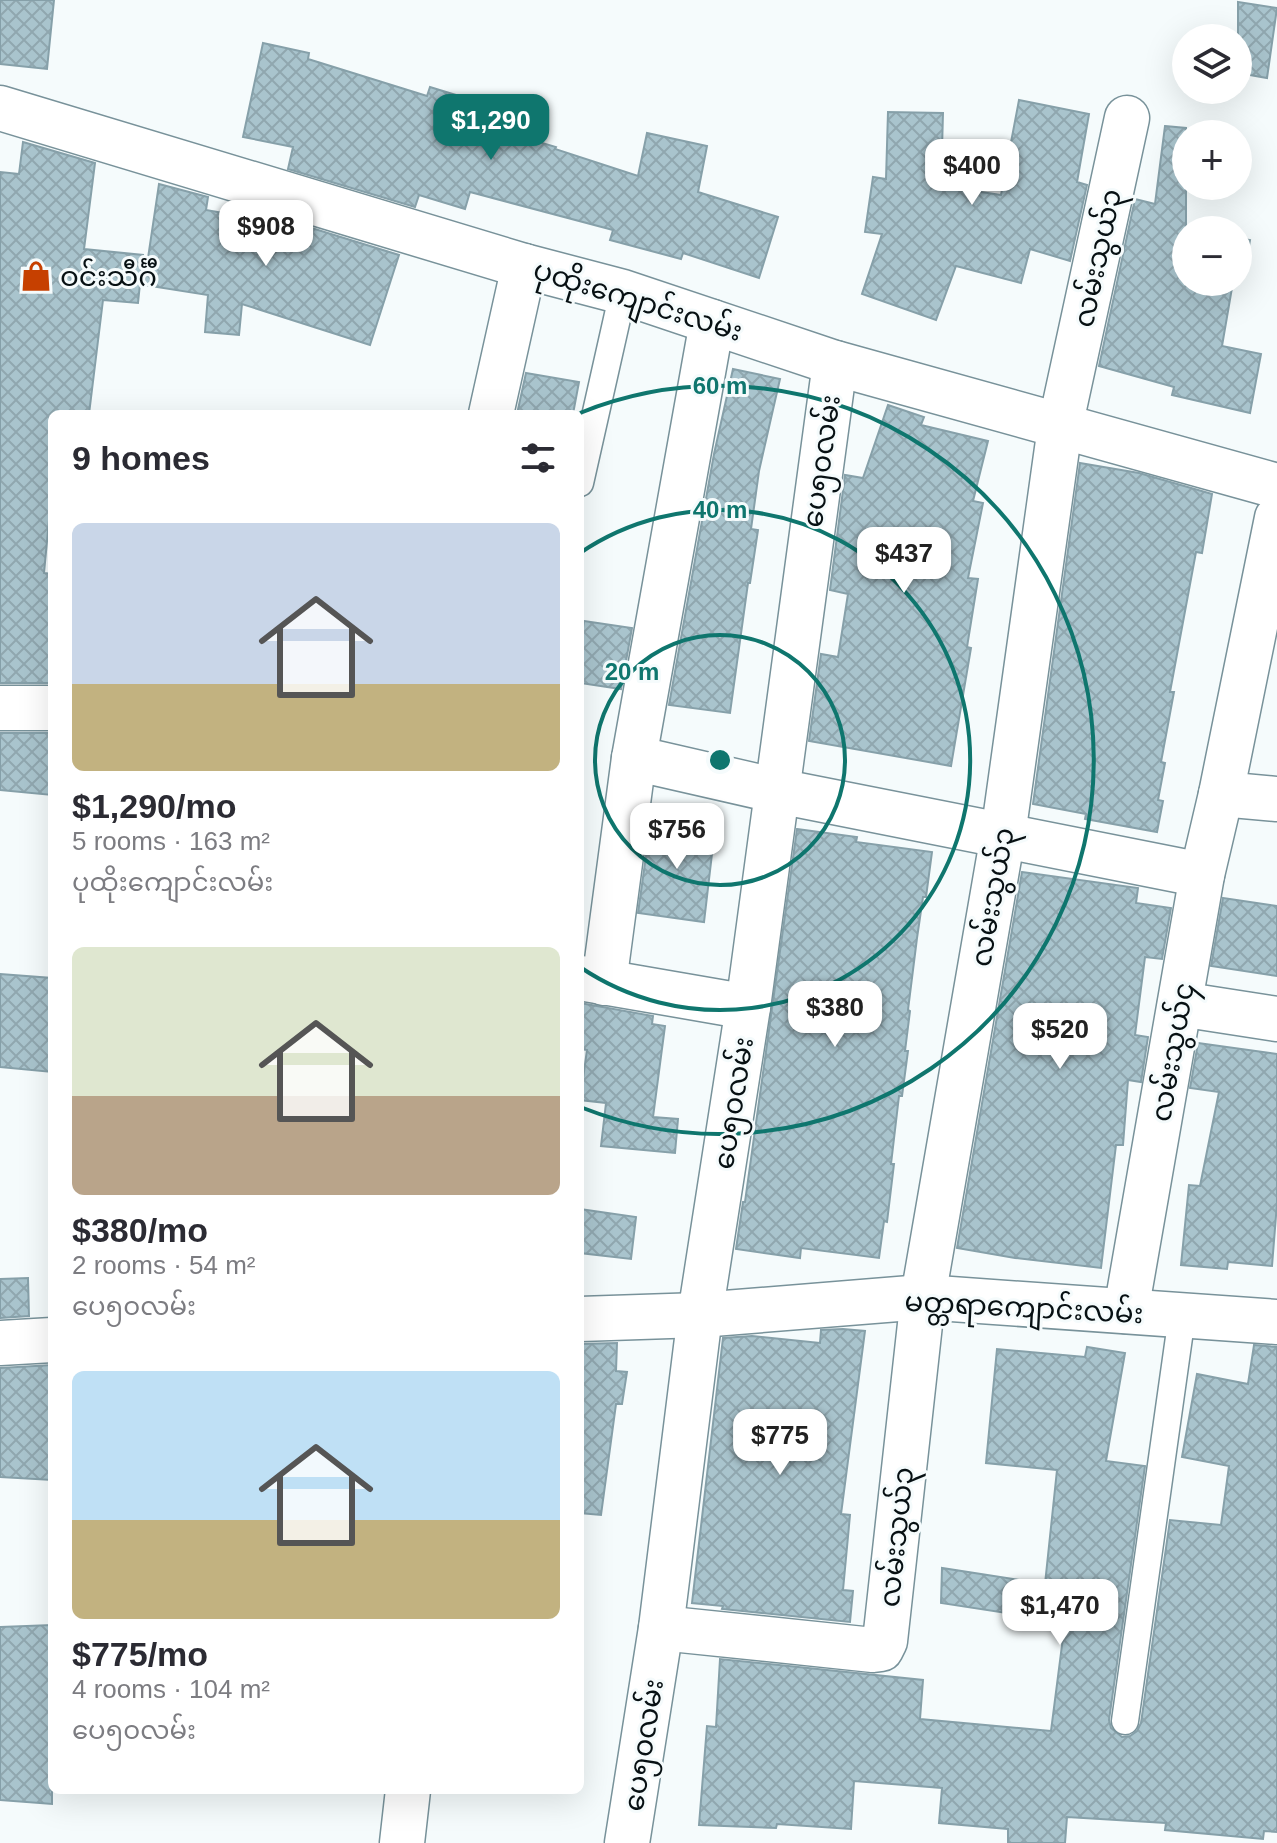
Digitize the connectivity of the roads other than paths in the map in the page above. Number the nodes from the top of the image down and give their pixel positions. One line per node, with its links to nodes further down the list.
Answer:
1 (0, 108): 3 (street, ပုထိုးကျောင်းလမ်း)
2 (1127, 118): 8 (street, လမ်းသွယ်၃)
3 (524, 266): 4 (street, ပုထိုးကျောင်းလမ်း); 7 (street)
4 (623, 292): 5 (street, ပုထိုးကျောင်းလမ်း); 9 (lane)
5 (712, 322): 6 (street, ပုထိုးကျောင်းလမ်း); 14 (street)
6 (835, 363): 8 (street, ပုထိုးကျောင်းလမ်း); 15 (street, ပေ၅၀လမ်း)
7 (492, 410)
8 (1060, 427): 10 (street, ပုထိုးကျောင်းလမ်း); 18 (street, လမ်းသွယ်၃)
9 (584, 465)
10 (1277, 486)
11 (1277, 518): 16 (street)
12 (0, 708): 13 (street)
13 (48, 708)
14 (634, 758): 15 (street); 20 (street)
15 (778, 791): 18 (street); 22 (street, ပေ၅၀လမ်း)
16 (1221, 794): 17 (street); 19 (street, လမ်းသွယ်၄)
17 (1277, 799)
18 (1003, 835): 19 (street); 24 (street, လမ်းသွယ်၃)
19 (1202, 875): 21 (street, လမ်းသွယ်၄)
20 (592, 981): 22 (street)
21 (1180, 1004): 23 (street); 25 (street, လမ်းသွယ်၄)
22 (748, 1007): 26 (street, ပေ၅၀လမ်း)
23 (1277, 1019)
24 (923, 1297): 25 (street, မတ္တရာကျောင်းလမ်း); 26 (street, မတ္တရာကျောင်းလမ်း); 32 (street, လမ်းသွယ်၃)
25 (1126, 1311): 27 (street, မတ္တရာကျောင်းလမ်း)
26 (700, 1315): 28 (street, မတ္တရာကျောင်းလမ်း); 32 (street, ပေ၅၀လမ်း)
27 (1182, 1316): 29 (street, မတ္တရာကျောင်းလမ်း); 33 (lane)
28 (584, 1319)
29 (1277, 1322)
30 (48, 1340): 31 (street)
31 (0, 1343)
32 (661, 1628): 36 (street, ပေ၅၀လမ်း)
33 (1125, 1721)
34 (408, 1794): 35 (street)
35 (402, 1843)
36 (627, 1843)

